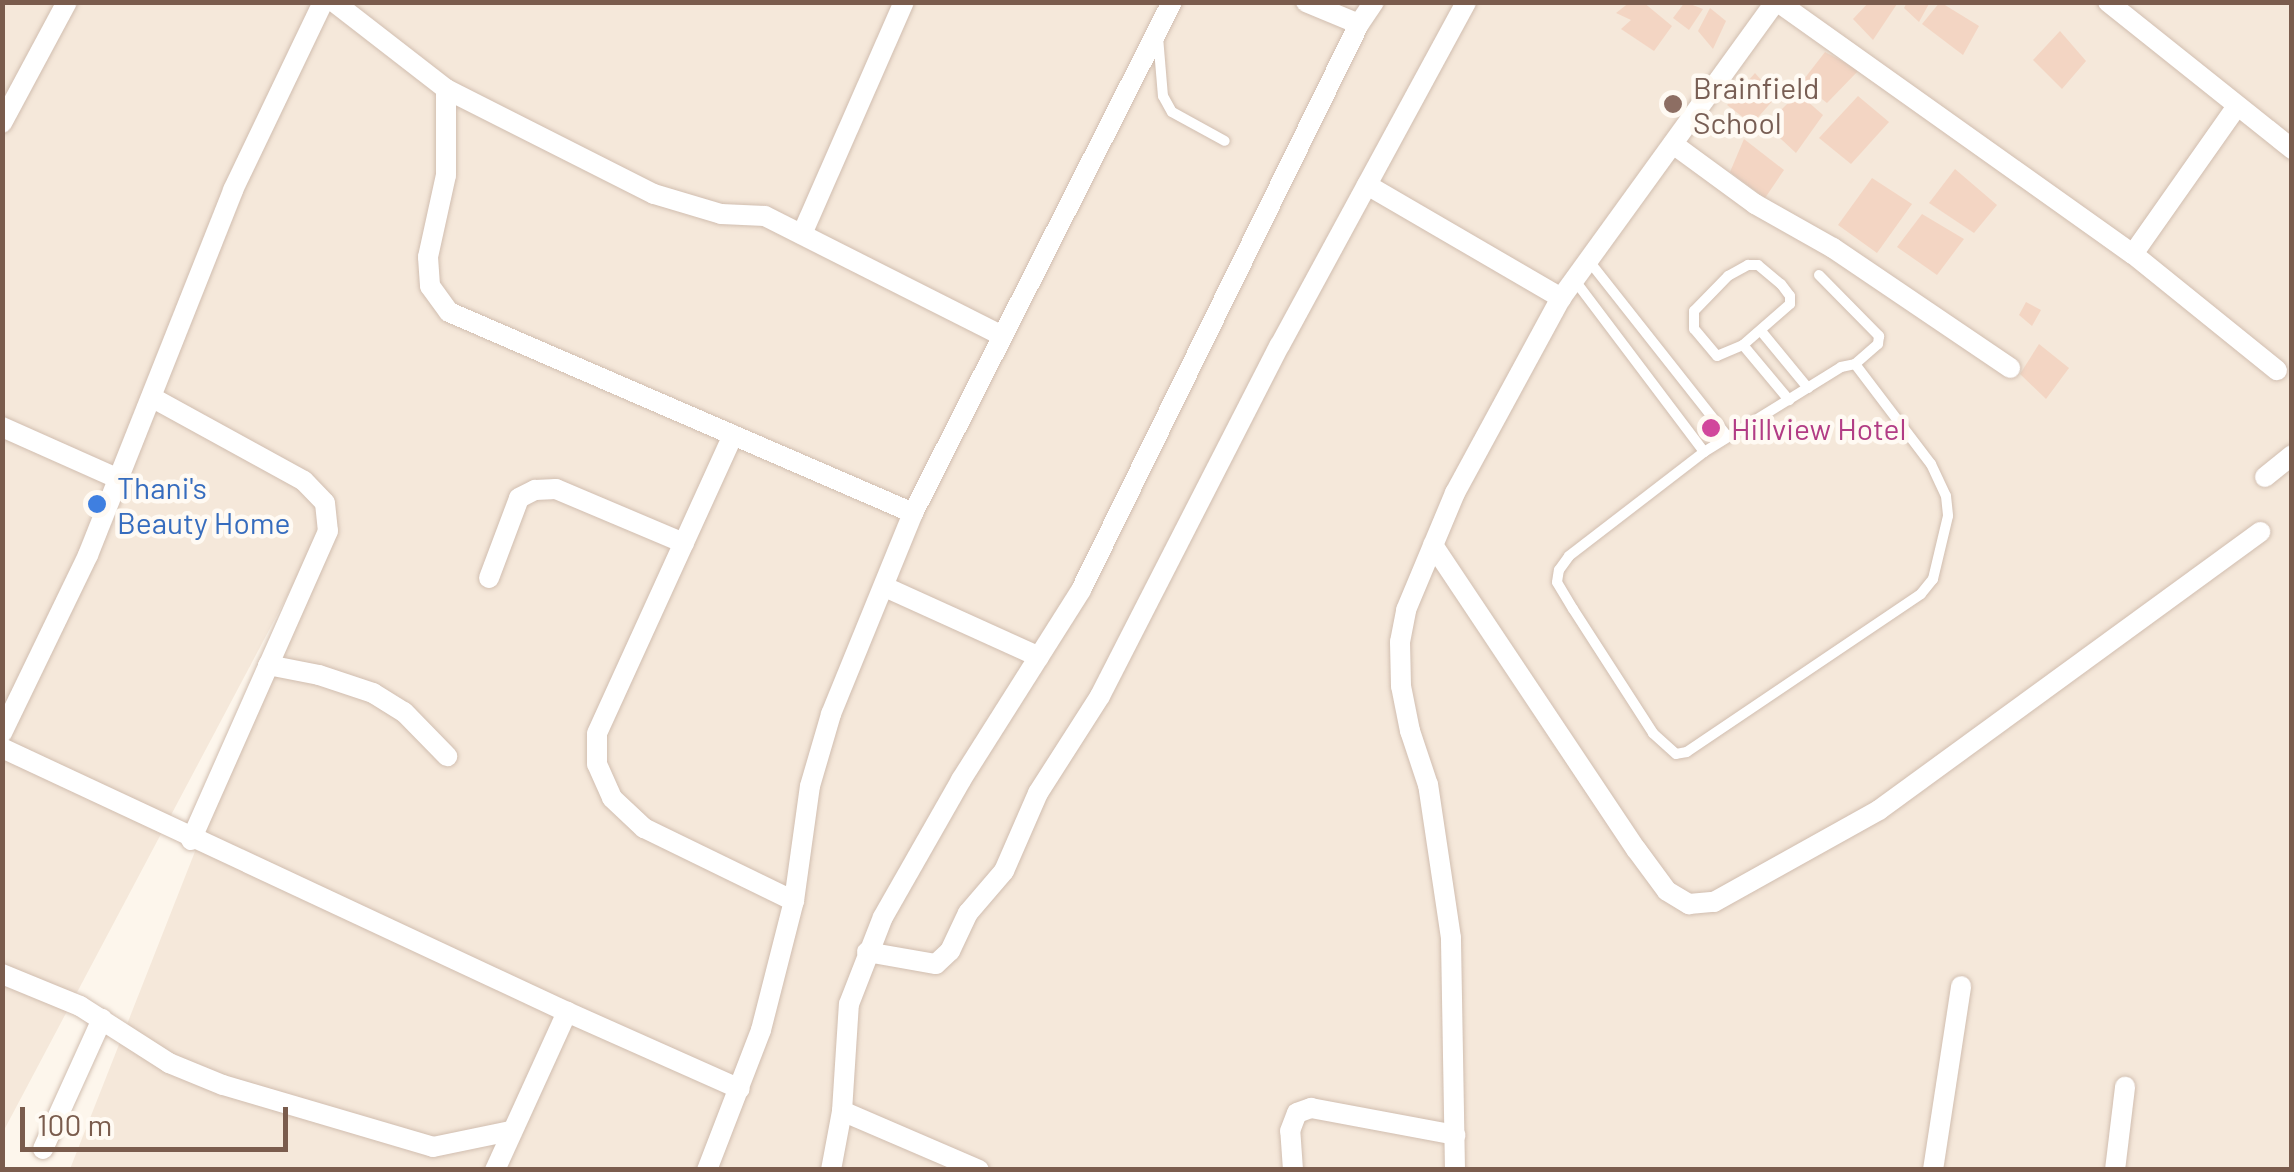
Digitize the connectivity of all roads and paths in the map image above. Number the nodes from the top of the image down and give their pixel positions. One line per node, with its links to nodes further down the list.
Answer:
1 (67, 2): 15 (street)
2 (323, 2): 33 (street)
3 (334, 2): 13 (street)
4 (904, 2): 20 (street)
5 (1172, 2): 12 (street)
6 (1306, 2): 11 (street)
7 (1374, 2): 11 (street)
8 (1466, 2): 19 (street)
9 (1776, 2): 17 (street); 21 (street)
10 (2108, 2): 14 (street)
11 (1359, 24): 48 (street)
12 (1157, 30): 16 (lane); 27 (street)
13 (446, 89): 20 (street); 36 (street)
14 (2237, 106): 18 (street); 21 (street)
15 (2, 123)
16 (1225, 142)
17 (1673, 144): 22 (street); 30 (street)
18 (2292, 149)
19 (1366, 185): 25 (street); 57 (street)
20 (802, 234): 27 (street)
21 (2133, 254): 31 (street)
22 (1590, 261): 24 (street); 37 (lane)
23 (1819, 275): 29 (lane)
24 (1576, 282): 25 (street); 38 (lane)
25 (1561, 298): 45 (street)
26 (1761, 331): 28 (lane); 28 (lane); 32 (lane)
27 (1000, 334): 42 (street)
28 (1743, 345): 34 (lane)
29 (1856, 364): 32 (lane); 38 (lane)
30 (2010, 368)
31 (2278, 370)
32 (1808, 388): 34 (lane)
33 (153, 398): 41 (street); 49 (street)
34 (1789, 400): 37 (lane)
35 (2, 427): 41 (street)
36 (733, 435): 42 (street); 44 (street)
37 (1728, 438): 38 (lane)
38 (1704, 452)
39 (2292, 455): 40 (street)
40 (2265, 477)
41 (120, 479): 50 (street)
42 (912, 513): 47 (street)
43 (2260, 532): 45 (street)
44 (684, 544): 46 (street); 54 (street)
45 (1432, 545): 66 (street)
46 (489, 578)
47 (884, 587): 48 (street); 54 (street)
48 (1039, 656): 55 (street)
49 (268, 665): 52 (street); 53 (street)
50 (2, 734)
51 (2, 748): 53 (street)
52 (447, 756)
53 (191, 840): 60 (street)
54 (794, 901): 63 (street)
55 (883, 917): 56 (street); 57 (street)
56 (867, 952): 57 (street); 64 (street)
57 (902, 958)
58 (2, 974): 61 (street)
59 (1961, 986): 74 (street)
60 (567, 1012): 63 (street); 65 (street)
61 (102, 1019): 65 (street); 67 (street)
62 (2125, 1087): 75 (street)
63 (740, 1089): 69 (street)
64 (842, 1111): 70 (street); 71 (street)
65 (510, 1132): 68 (street)
66 (1455, 1136): 72 (street); 73 (street)
67 (43, 1150)
68 (495, 1170)
69 (706, 1170)
70 (831, 1170)
71 (979, 1170)
72 (1293, 1170)
73 (1455, 1170)
74 (1932, 1170)
75 (2116, 1170)

